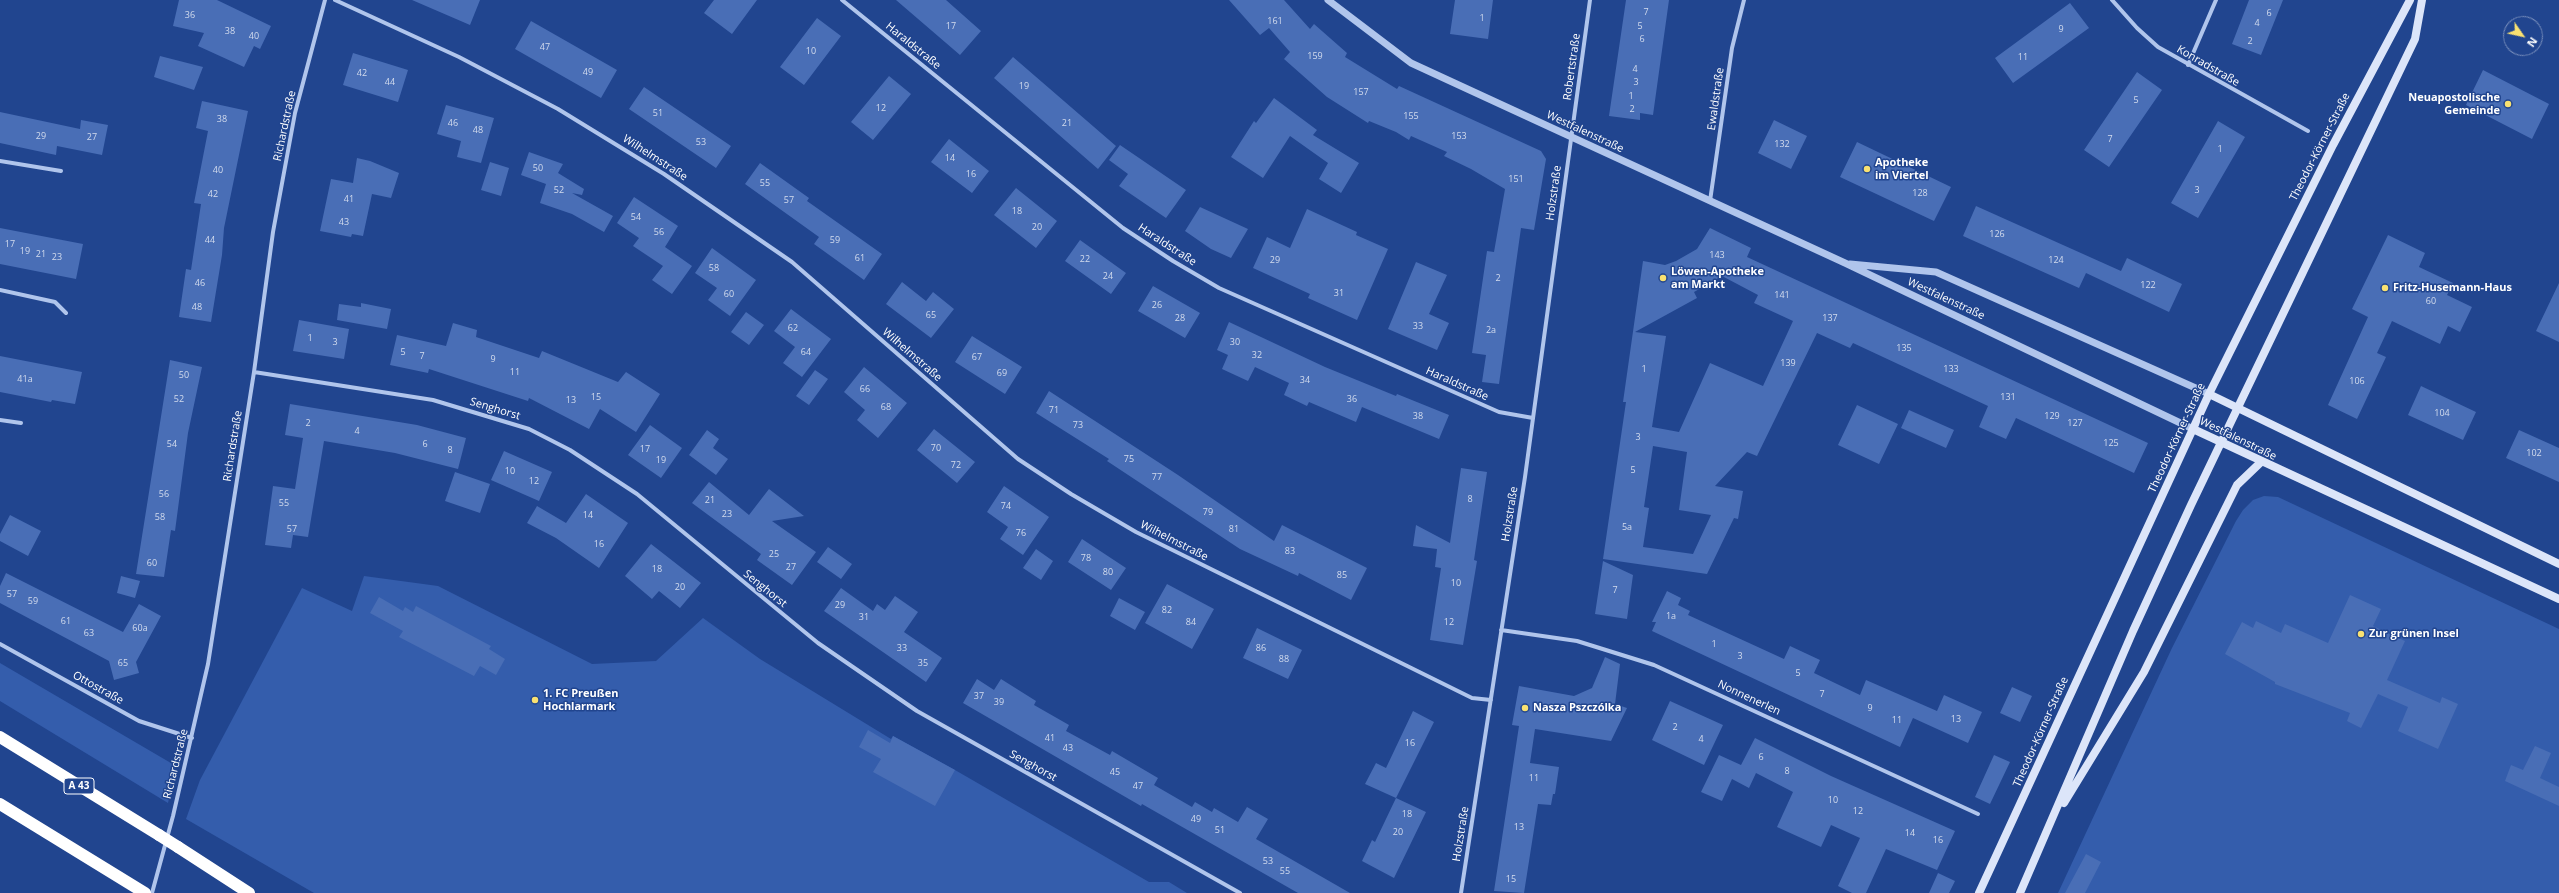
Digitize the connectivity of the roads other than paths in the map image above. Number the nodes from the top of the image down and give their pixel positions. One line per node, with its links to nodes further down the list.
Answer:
1 (325, 0): 20 (street, Richardstraße)
2 (335, 0): 33 (street, Wilhelmstraße)
3 (842, 0): 23 (street, Haraldstraße)
4 (1328, 0): 13 (street, Westfalenstraße)
5 (1590, 0): 13 (street, Robertstraße)
6 (1744, 0): 16 (street, Ewaldstraße)
7 (2112, 0): 11 (street, Konradstraße)
8 (2216, 0): 11 (street)
9 (2410, 0): 21 (main road, Theodor-Körner-Straße)
10 (2422, 0): 22 (main road)
11 (2188, 65): 12 (street, Konradstraße)
12 (2308, 131)
13 (1571, 137): 16 (street, Westfalenstraße); 23 (street, Holzstraße)
14 (0, 161): 15 (street)
15 (61, 171)
16 (1710, 201): 17 (street, Westfalenstraße)
17 (1845, 263): 21 (street, Westfalenstraße); 26 (street, Westfalenstraße)
18 (0, 290): 19 (street)
19 (66, 312)
20 (254, 372): 35 (street, Richardstraße); 41 (street, Senghorst)
21 (2209, 394): 22 (main road, Westfalenstraße); 26 (main road, Theodor-Körner-Straße)
22 (2237, 407): 27 (main road); 29 (main road, Westfalenstraße)
23 (1533, 418): 31 (street, Holzstraße)
24 (0, 420): 25 (street)
25 (21, 423)
26 (2193, 429): 27 (main road, Westfalenstraße); 43 (main road, Theodor-Körner-Straße)
27 (2220, 443): 28 (main road, Westfalenstraße); 38 (main road)
28 (2261, 462): 30 (main road, Westfalenstraße); 38 (main road)
29 (2559, 564)
30 (2559, 599)
31 (1501, 630): 33 (street, Holzstraße); 37 (street, Nonnenerlen)
32 (0, 644): 35 (street, Ottostraße)
33 (1491, 700): 42 (street, Holzstraße)
34 (0, 737): 40 (highway, A 43, bridge)
35 (192, 738): 39 (street, Richardstraße)
36 (0, 804): 39 (highway)
37 (1978, 814)
38 (2050, 826): 44 (main road)
39 (147, 892)
40 (249, 893)
41 (1240, 893)
42 (1461, 893)
43 (1979, 893)
44 (2020, 893)

